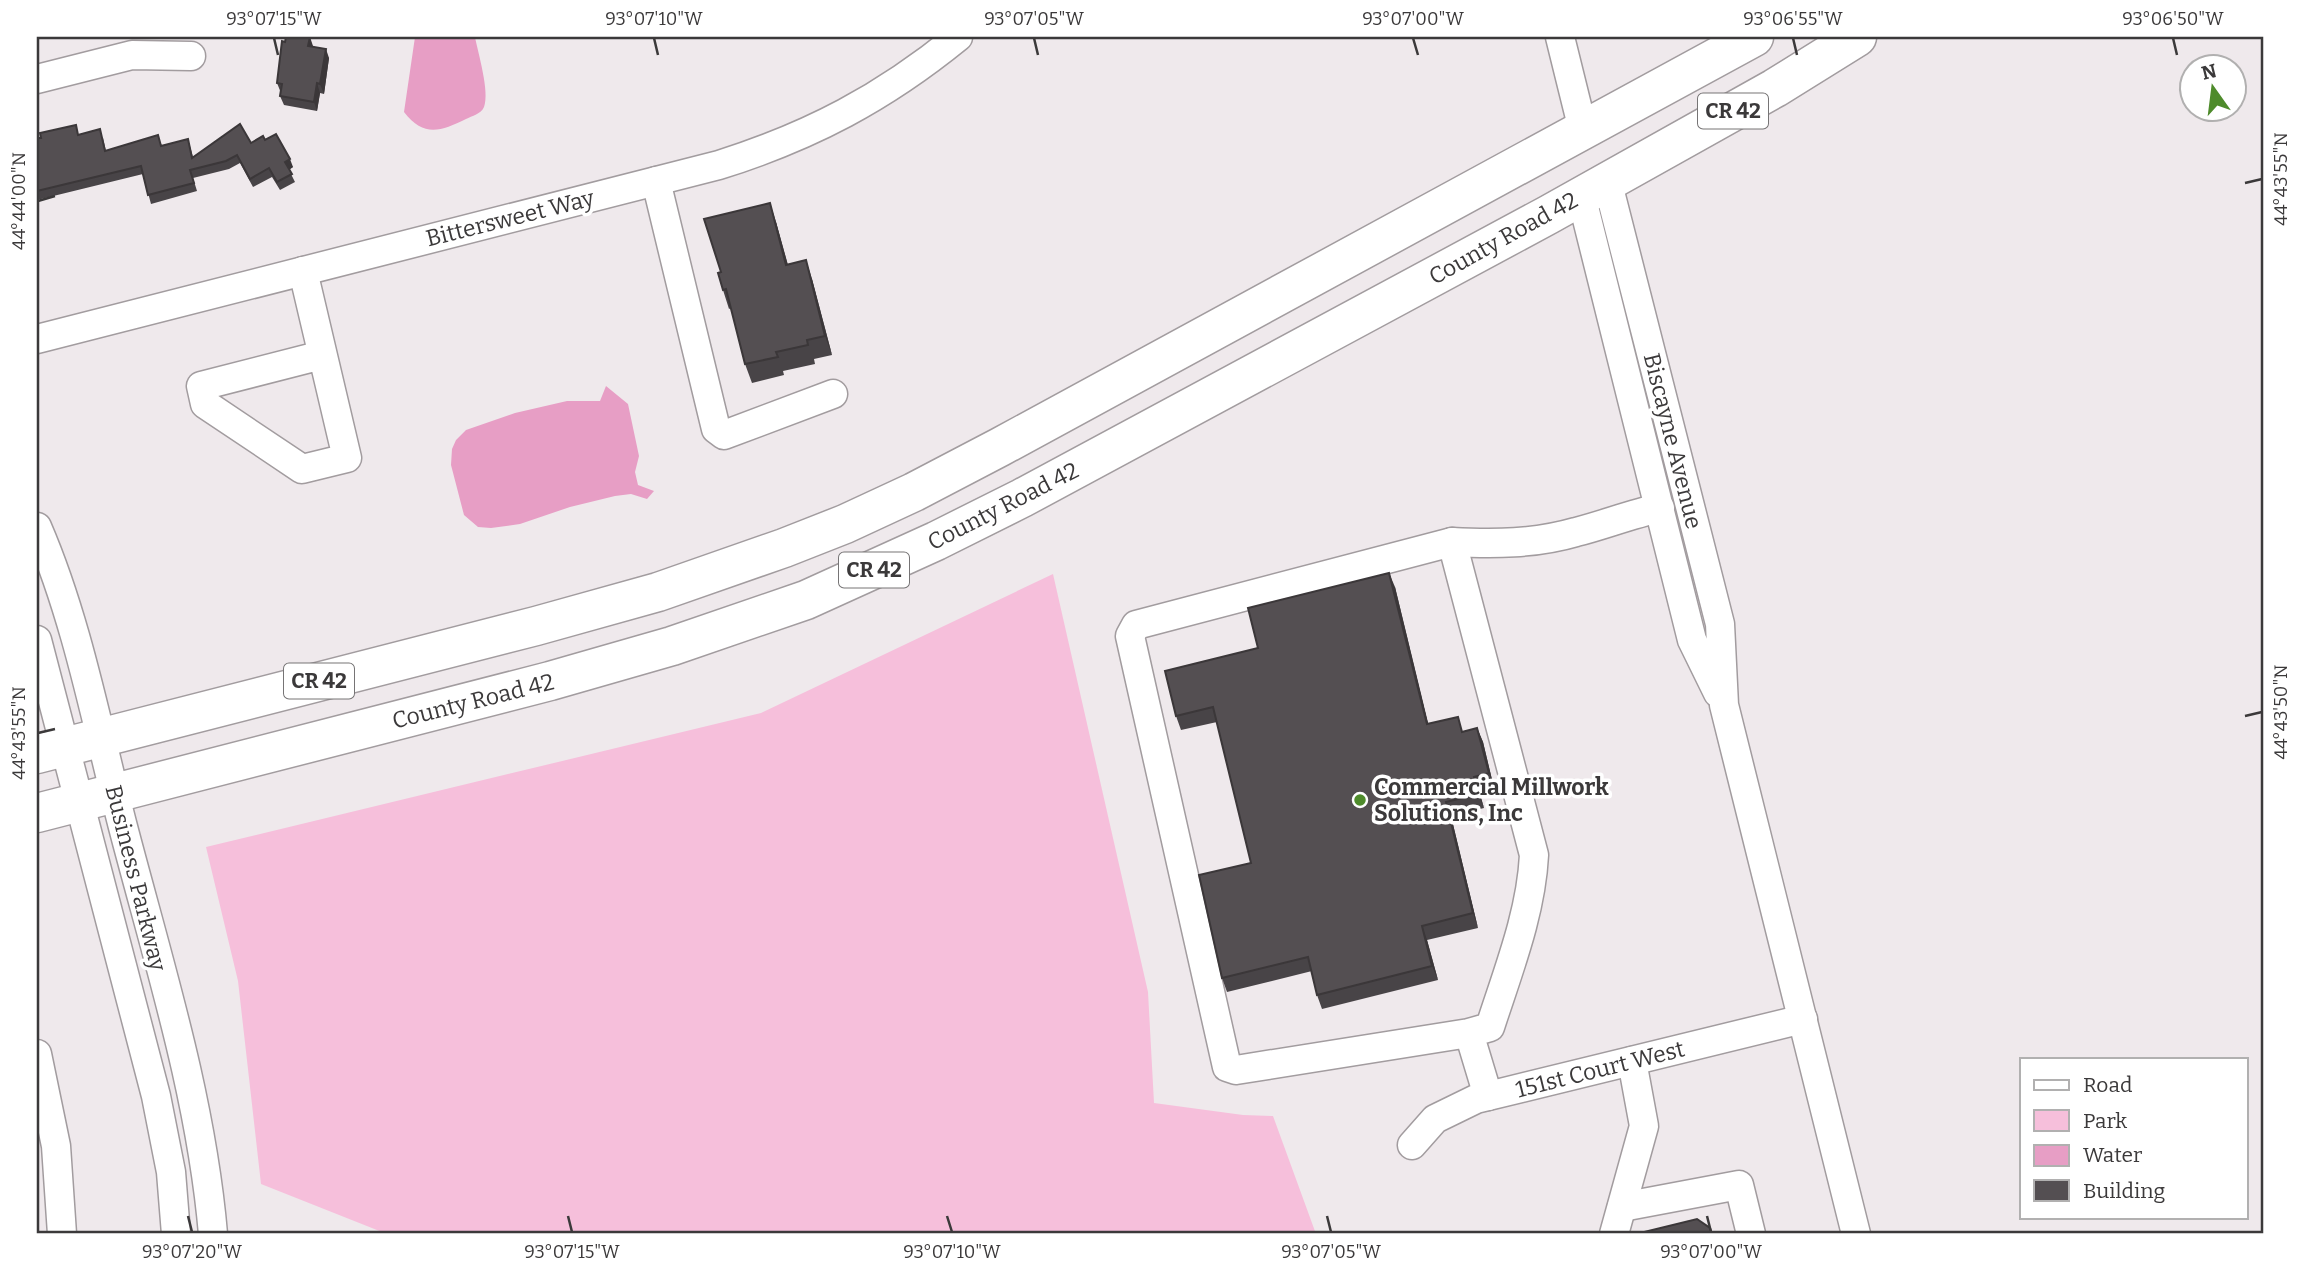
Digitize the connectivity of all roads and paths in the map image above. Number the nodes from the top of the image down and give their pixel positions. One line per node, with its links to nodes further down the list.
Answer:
1 (958, 37): 8 (street, Bittersweet Way)
2 (1560, 37): 7 (street)
3 (1754, 37): 7 (highway, CR 42)
4 (1857, 37): 9 (highway, County Road 42 / CR 42)
5 (191, 56): 6 (street)
6 (37, 79)
7 (1583, 130): 19 (highway, CR 42)
8 (656, 181): 10 (street, Bittersweet Way); 13 (street)
9 (1594, 187): 14 (street, Biscayne Avenue); 18 (street, Biscayne Avenue); 21 (highway, County Road 42 / CR 42)
10 (303, 271): 11 (street, Bittersweet Way); 12 (street)
11 (37, 338)
12 (322, 355): 12 (street)
13 (833, 394)
14 (1660, 508): 16 (street); 18 (street, Biscayne Avenue)
15 (37, 527): 19 (street, Business Parkway)
16 (1452, 542): 25 (street); 25 (street)
17 (37, 640): 20 (street, Business Parkway)
18 (1724, 705): 24 (street, Biscayne Avenue)
19 (102, 737): 20 (highway, CR 42); 21 (street, Business Parkway)
20 (50, 750): 22 (street, Business Parkway)
21 (114, 793): 22 (highway, County Road 42 / CR 42); 33 (street, Business Parkway)
22 (78, 802): 23 (highway, County Road 42 / CR 42); 32 (street, Business Parkway)
23 (37, 813)
24 (1803, 1019): 27 (street, 151st Court West); 36 (street, Biscayne Avenue)
25 (1469, 1033): 28 (street)
26 (37, 1054): 31 (street)
27 (1632, 1061): 28 (street, 151st Court West); 30 (street)
28 (1488, 1096): 29 (street, 151st Court West)
29 (1412, 1145)
30 (1622, 1207): 34 (street); 35 (street)
31 (62, 1234)
32 (176, 1234)
33 (213, 1234)
34 (1614, 1234)
35 (1751, 1234)
36 (1856, 1234)

